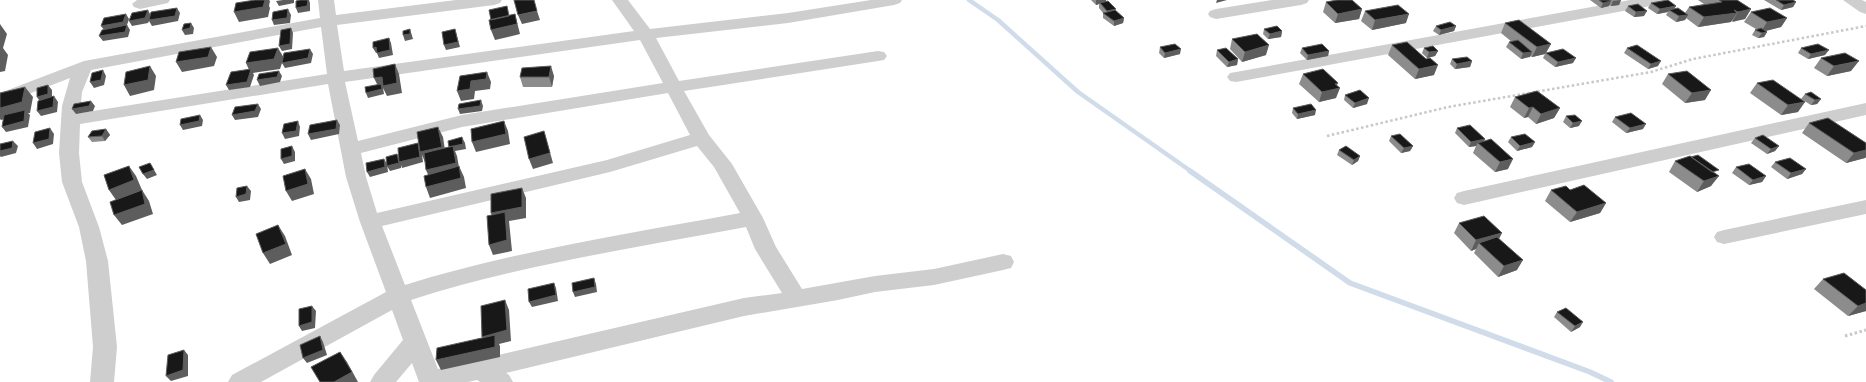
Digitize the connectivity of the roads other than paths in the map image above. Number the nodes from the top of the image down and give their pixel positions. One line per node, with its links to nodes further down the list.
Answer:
1 (162, 0): 9 (street)
2 (326, 0): 12 (street)
3 (494, 0): 12 (street)
4 (620, 0): 13 (street)
5 (894, 0): 13 (street)
6 (1656, 0): 16 (street)
7 (1851, 0): 10 (street)
8 (1291, 1): 11 (street)
9 (140, 4)
10 (1866, 9)
11 (1216, 14)
12 (330, 21): 15 (street); 17 (street)
13 (645, 34): 17 (street); 18 (street)
14 (878, 56): 18 (street)
15 (84, 66): 19 (street); 21 (street)
16 (1236, 77)
17 (336, 79): 21 (street); 23 (street)
18 (674, 88): 22 (street); 23 (street)
19 (0, 99)
20 (1866, 109): 24 (street)
21 (71, 120): 35 (street)
22 (701, 138): 26 (street); 27 (street)
23 (350, 149): 27 (street)
24 (1464, 198)
25 (1866, 207): 28 (street)
26 (753, 218): 30 (street); 31 (street)
27 (370, 222): 30 (street)
28 (1724, 237)
29 (1003, 262): 31 (street)
30 (398, 296): 32 (street); 36 (street)
31 (797, 299): 33 (street)
32 (416, 340): 34 (street); 37 (street)
33 (479, 370): 34 (street); 38 (street)
34 (431, 381)
35 (102, 382)
36 (240, 382)
37 (382, 382)
38 (501, 382)

